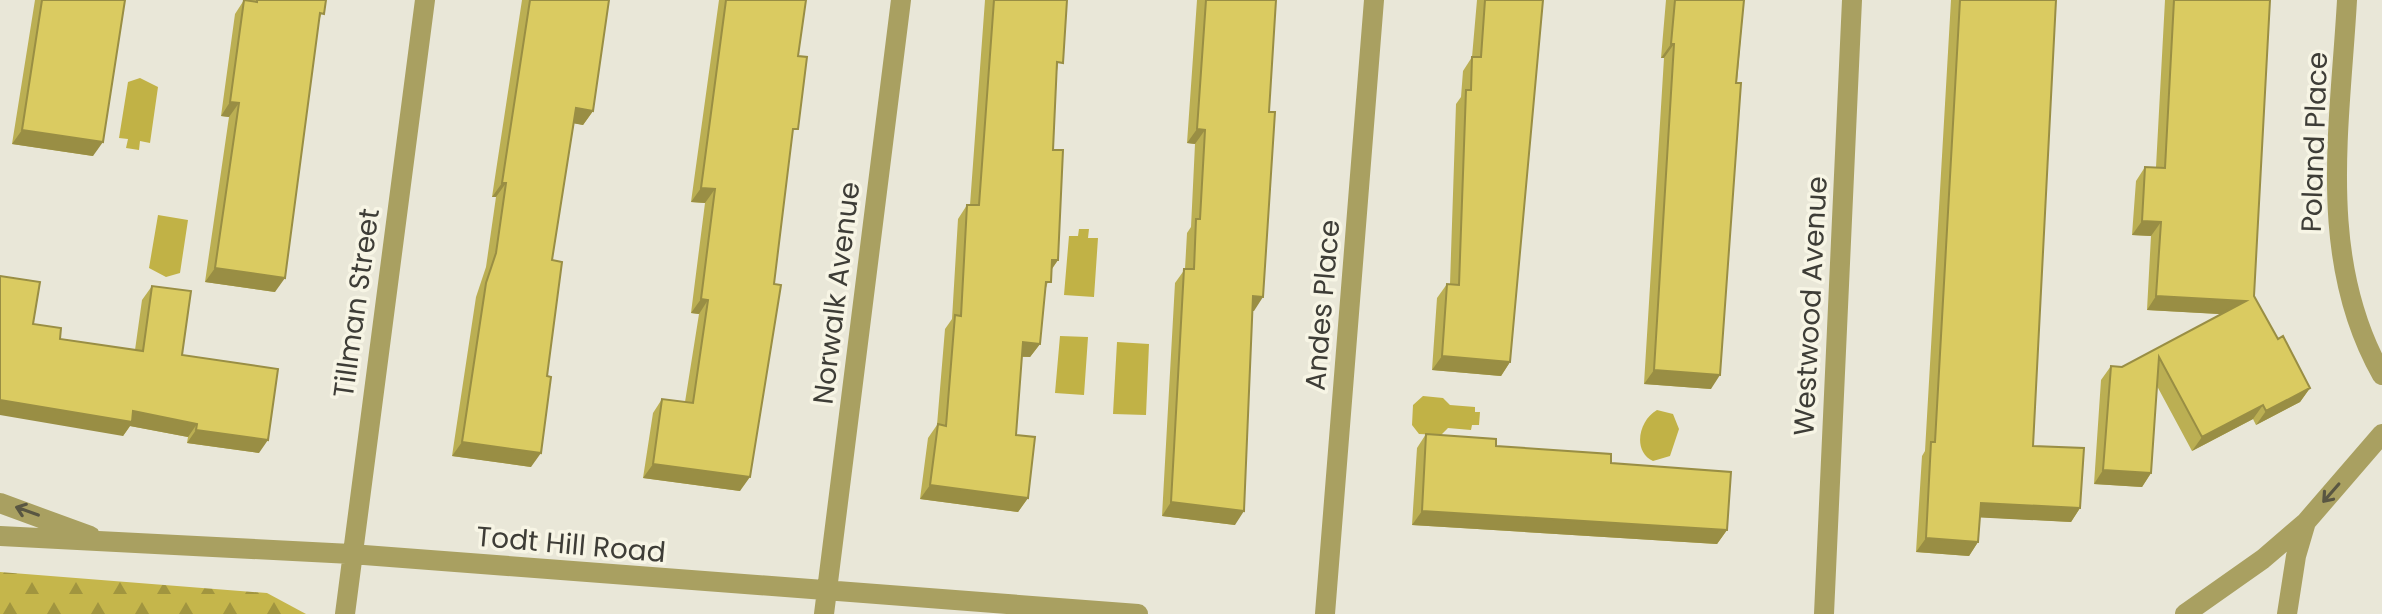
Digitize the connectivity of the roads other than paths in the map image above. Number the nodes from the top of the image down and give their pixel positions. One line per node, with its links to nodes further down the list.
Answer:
1 (425, 0): 12 (street, Tillman Street)
2 (901, 0): 13 (street, Norwalk Avenue)
3 (1374, 0): 17 (street, Andes Place)
4 (1852, 0): 18 (street, Westwood Avenue)
5 (2347, 0): 6 (street, Poland Place)
6 (2382, 375)
7 (2382, 434): 9 (street, one-way to 9)
8 (0, 503): 11 (street, one-way to 8)
9 (2306, 522): 19 (street); 20 (street)
10 (0, 536): 11 (street, Todt Hill Road)
11 (105, 542): 12 (street, Todt Hill Road)
12 (351, 554): 13 (street, Todt Hill Road); 14 (street, Tillman Street)
13 (826, 593): 15 (street, Norwalk Avenue); 16 (street, Todt Hill Road)
14 (345, 614)
15 (824, 614)
16 (1138, 614)
17 (1325, 614)
18 (1824, 614)
19 (2185, 614)
20 (2287, 614)

